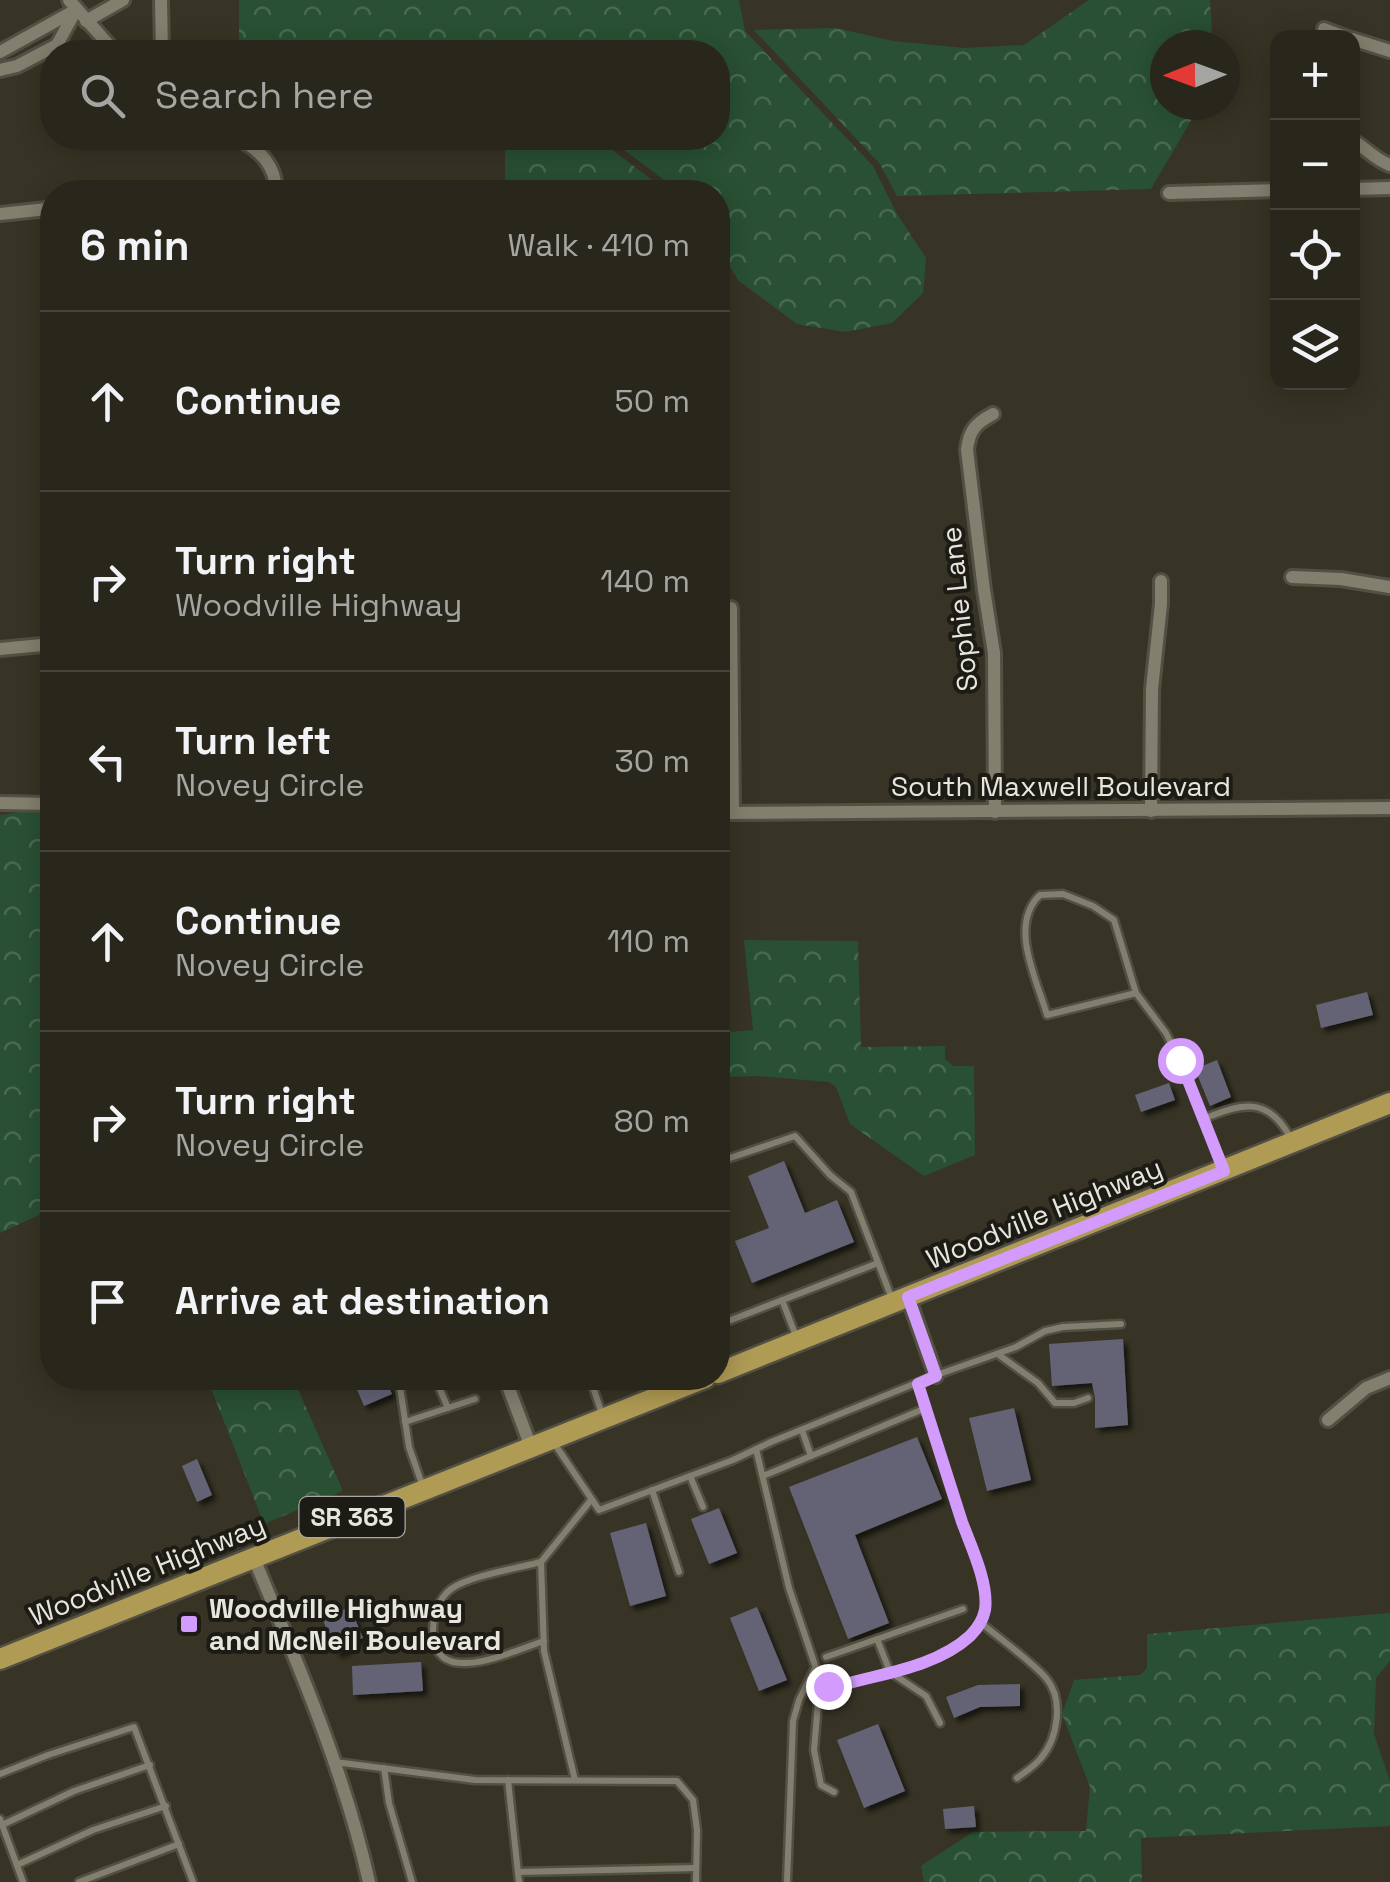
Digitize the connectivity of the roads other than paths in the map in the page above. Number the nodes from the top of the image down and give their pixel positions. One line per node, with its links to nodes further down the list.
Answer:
1 (123, 0): 4 (street)
2 (161, 0): 9 (street)
3 (72, 5): 4 (street); 7 (street); 12 (street)
4 (86, 22): 8 (street)
5 (1324, 29): 6 (street)
6 (1327, 30)
7 (59, 40)
8 (104, 40)
9 (162, 40)
10 (1360, 41): 11 (street)
11 (1390, 51)
12 (0, 52)
13 (40, 53): 14 (street)
14 (0, 70)
15 (1360, 144): 17 (street)
16 (258, 150): 18 (street)
17 (1390, 165)
18 (274, 180)
19 (1390, 188): 20 (street)
20 (1360, 189)
21 (1270, 190): 22 (street)
22 (1168, 193)
23 (40, 210): 24 (street)
24 (0, 214)
25 (993, 414): 36 (street, Sophie Lane)
26 (1292, 578): 28 (street)
27 (1161, 581): 35 (street)
28 (1390, 587)
29 (732, 608): 37 (street)
30 (40, 645): 31 (street)
31 (0, 649)
32 (0, 803): 33 (street)
33 (40, 804)
34 (1390, 808): 35 (street, South Maxwell Boulevard)
35 (1150, 810): 36 (street, South Maxwell Boulevard)
36 (995, 812): 37 (street, South Maxwell Boulevard)
37 (733, 813)
38 (1136, 993): 38 (lane); 40 (lane)
39 (1390, 1103): 41 (main road, Woodville Highway)
40 (1203, 1119): 41 (lane); 43 (lane)
41 (1294, 1142): 43 (main road, Woodville Highway)
42 (730, 1158): 44 (lane)
43 (1224, 1171): 46 (main road, Woodville Highway)
44 (878, 1264): 45 (lane); 46 (lane)
45 (782, 1300): 47 (lane); 49 (lane)
46 (900, 1300): 49 (main road, Woodville Highway); 52 (street)
47 (730, 1320)
48 (1122, 1324): 50 (lane)
49 (798, 1341): 51 (main road, Woodville Highway)
50 (998, 1354): 52 (lane); 60 (lane)
51 (730, 1368)
52 (936, 1376): 54 (lane)
53 (1390, 1378): 65 (street)
54 (918, 1384): 63 (lane); 67 (lane)
55 (400, 1390): 66 (lane)
56 (440, 1390): 62 (lane)
57 (512, 1390): 68 (street)
58 (594, 1390): 64 (lane)
59 (670, 1390): 64 (main road, Woodville Highway / SR 363)
60 (1088, 1398)
61 (475, 1400): 62 (lane)
62 (448, 1408): 66 (lane)
63 (926, 1408): 70 (lane); 81 (lane)
64 (603, 1418): 68 (main road, Woodville Highway / SR 363)
65 (1328, 1420)
66 (405, 1422): 73 (lane)
67 (802, 1430): 69 (lane); 70 (lane)
68 (541, 1443): 73 (main road, Woodville Highway / SR 363); 75 (lane)
69 (756, 1449): 71 (lane); 72 (lane)
70 (812, 1456): 72 (lane)
71 (690, 1476): 74 (lane); 76 (lane)
72 (763, 1476): 86 (lane)
73 (423, 1490): 77 (main road, Woodville Highway / SR 363)
74 (652, 1490): 75 (lane); 79 (lane)
75 (591, 1500): 78 (lane)
76 (703, 1506)
77 (254, 1556): 85 (main road, Woodville Highway / SR 363); 90 (street)
78 (541, 1562): 83 (lane); 83 (lane)
79 (679, 1572)
80 (963, 1609): 82 (lane)
81 (980, 1622): 87 (lane); 94 (lane)
82 (877, 1639): 84 (lane); 87 (lane)
83 (544, 1641): 96 (lane)
84 (826, 1657)
85 (0, 1659)
86 (816, 1667): 88 (lane); 111 (lane)
87 (890, 1672): 88 (lane); 89 (lane)
88 (820, 1680): 97 (lane)
89 (940, 1723)
90 (334, 1762): 92 (lane); 107 (street)
91 (150, 1765): 93 (lane); 98 (lane); 99 (lane)
92 (384, 1768): 95 (lane); 108 (lane)
93 (0, 1774)
94 (1017, 1778)
95 (508, 1780): 96 (lane); 103 (lane)
96 (575, 1780): 102 (lane)
97 (834, 1792)
98 (166, 1806): 100 (lane); 101 (lane)
99 (1, 1822): 101 (lane)
100 (179, 1844): 105 (lane); 106 (lane)
101 (17, 1865): 104 (lane)
102 (696, 1868): 103 (lane); 110 (lane)
103 (518, 1872): 109 (lane)
104 (23, 1882)
105 (79, 1882)
106 (194, 1882)
107 (370, 1882)
108 (412, 1882)
109 (519, 1882)
110 (696, 1882)
111 (788, 1882)

